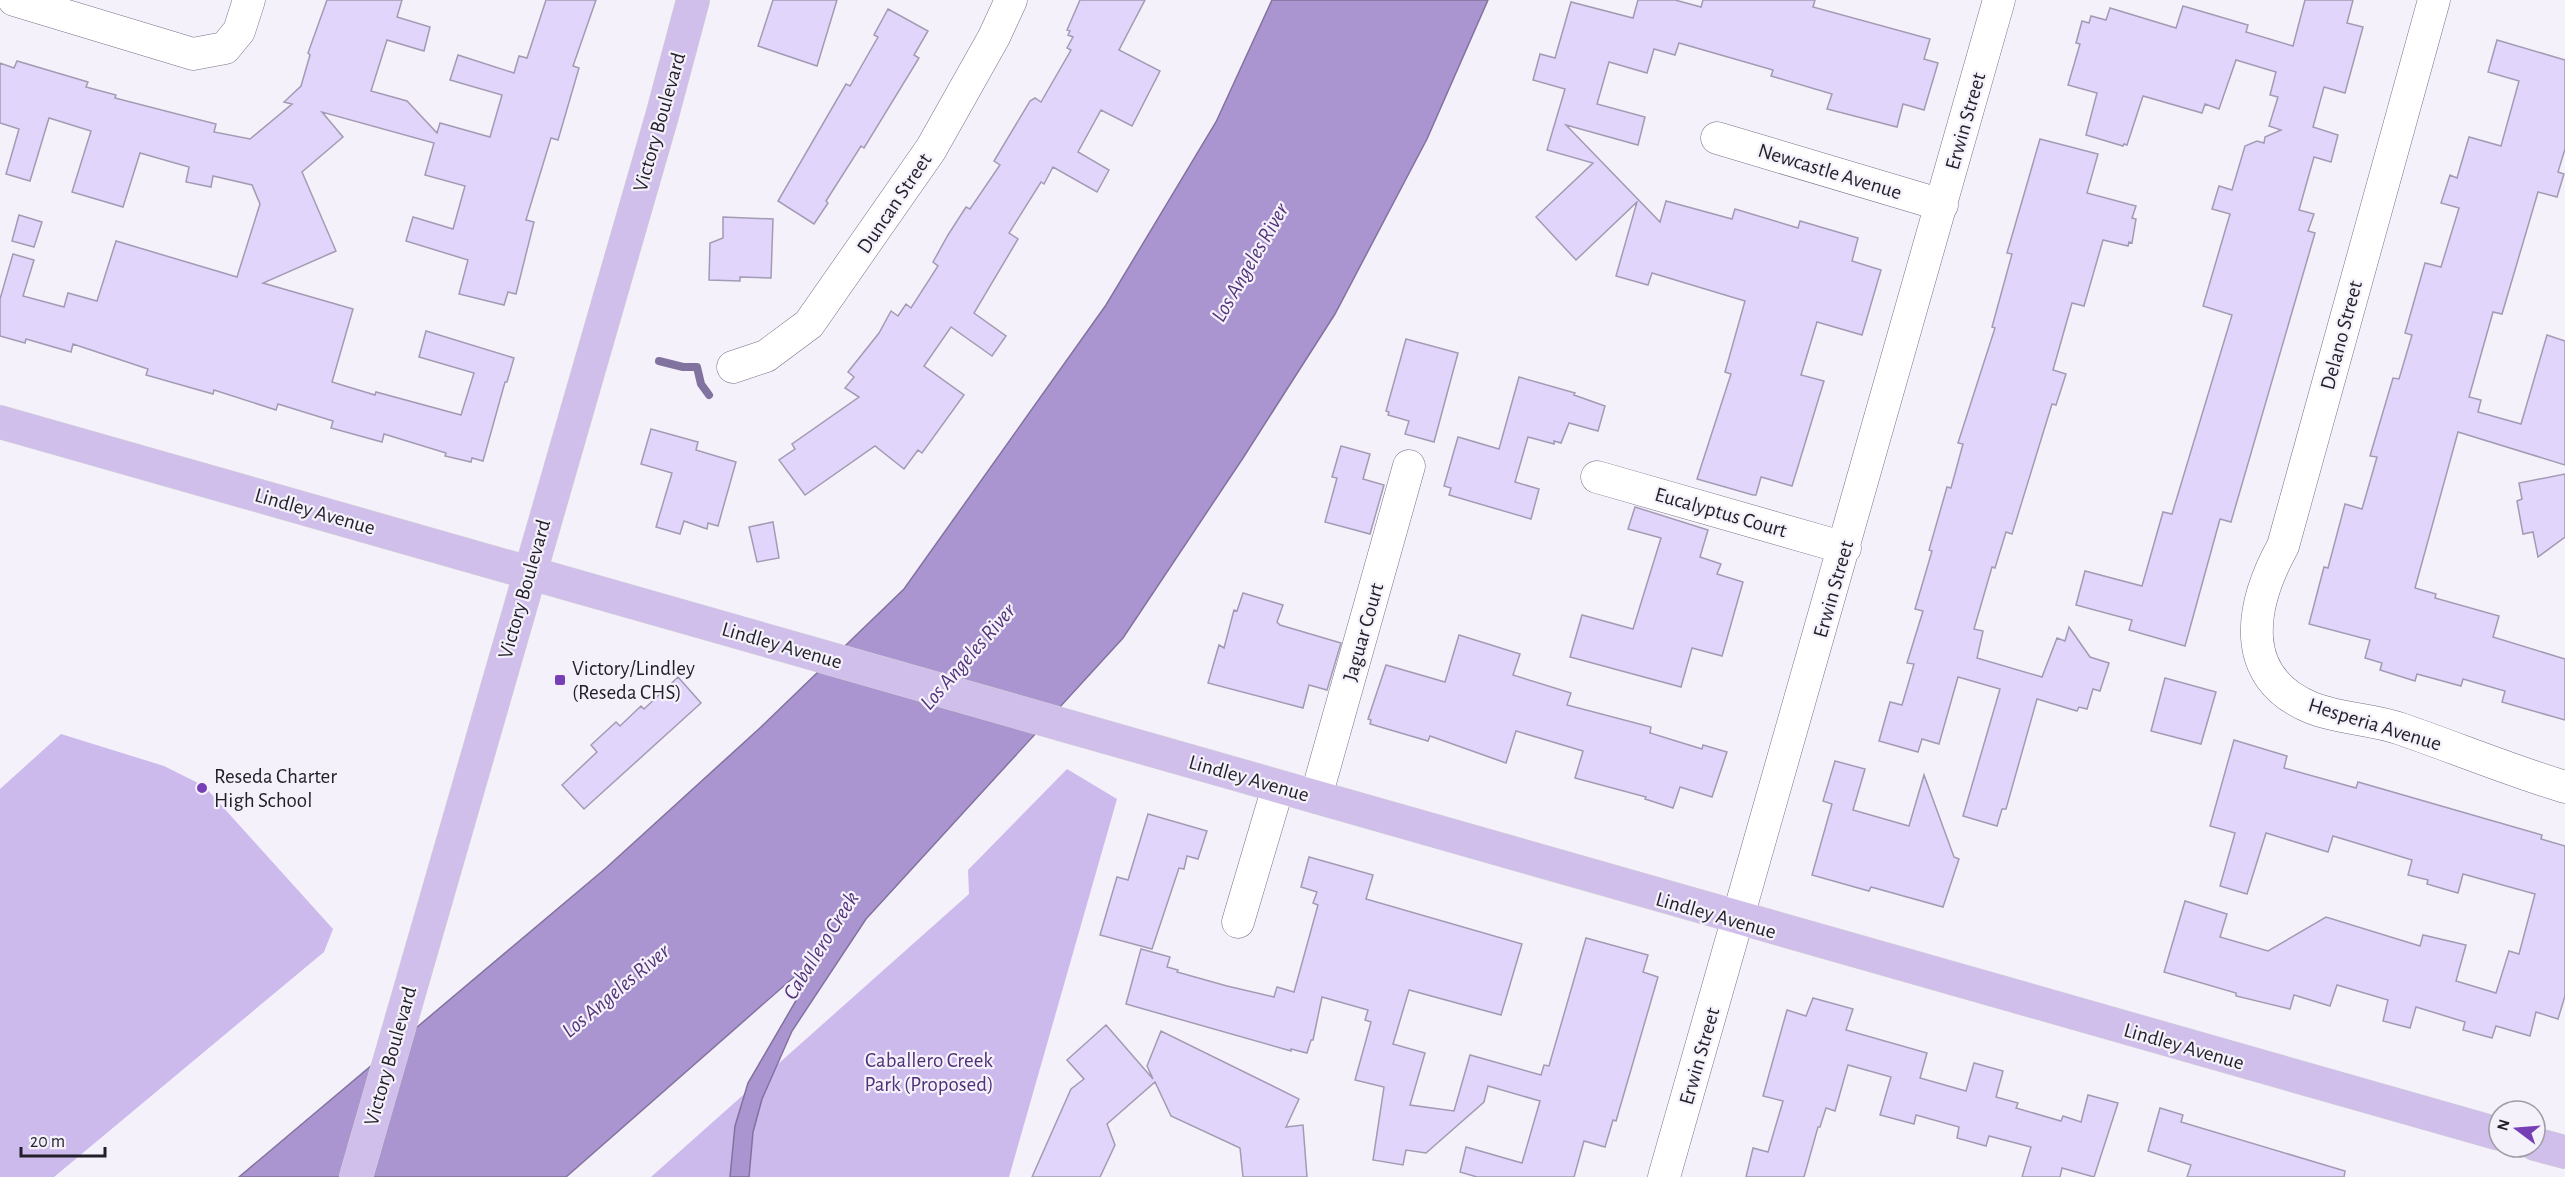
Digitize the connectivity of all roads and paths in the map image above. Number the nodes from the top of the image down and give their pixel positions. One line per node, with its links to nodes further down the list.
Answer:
1 (14, 0): 2 (street)
2 (249, 0)
3 (693, 0): 14 (main road, Victory Boulevard)
4 (1011, 0): 9 (street, Duncan Street)
5 (1999, 0): 8 (street, Erwin Street)
6 (2434, 0): 15 (street, Delano Street)
7 (1717, 138): 8 (street, Newcastle Avenue)
8 (1942, 205): 13 (street, Erwin Street)
9 (734, 367)
10 (0, 422): 14 (main road, Lindley Avenue)
11 (1409, 466): 18 (street, Jaguar Court)
12 (1597, 477): 13 (street, Eucalyptus Court)
13 (1845, 548): 19 (street, Erwin Street)
14 (529, 573): 16 (main road, Lindley Avenue); 24 (main road, Victory Boulevard)
15 (2263, 669): 17 (street, Hesperia Avenue)
16 (1278, 787): 18 (main road, Lindley Avenue); 20 (street)
17 (2565, 787)
18 (1316, 797): 19 (main road, Lindley Avenue)
19 (1738, 921): 21 (main road, Lindley Avenue); 25 (street, Erwin Street)
20 (1238, 922)
21 (2487, 1131)
22 (2547, 1147): 23 (main road)
23 (2565, 1152)
24 (356, 1177)
25 (1664, 1177)

